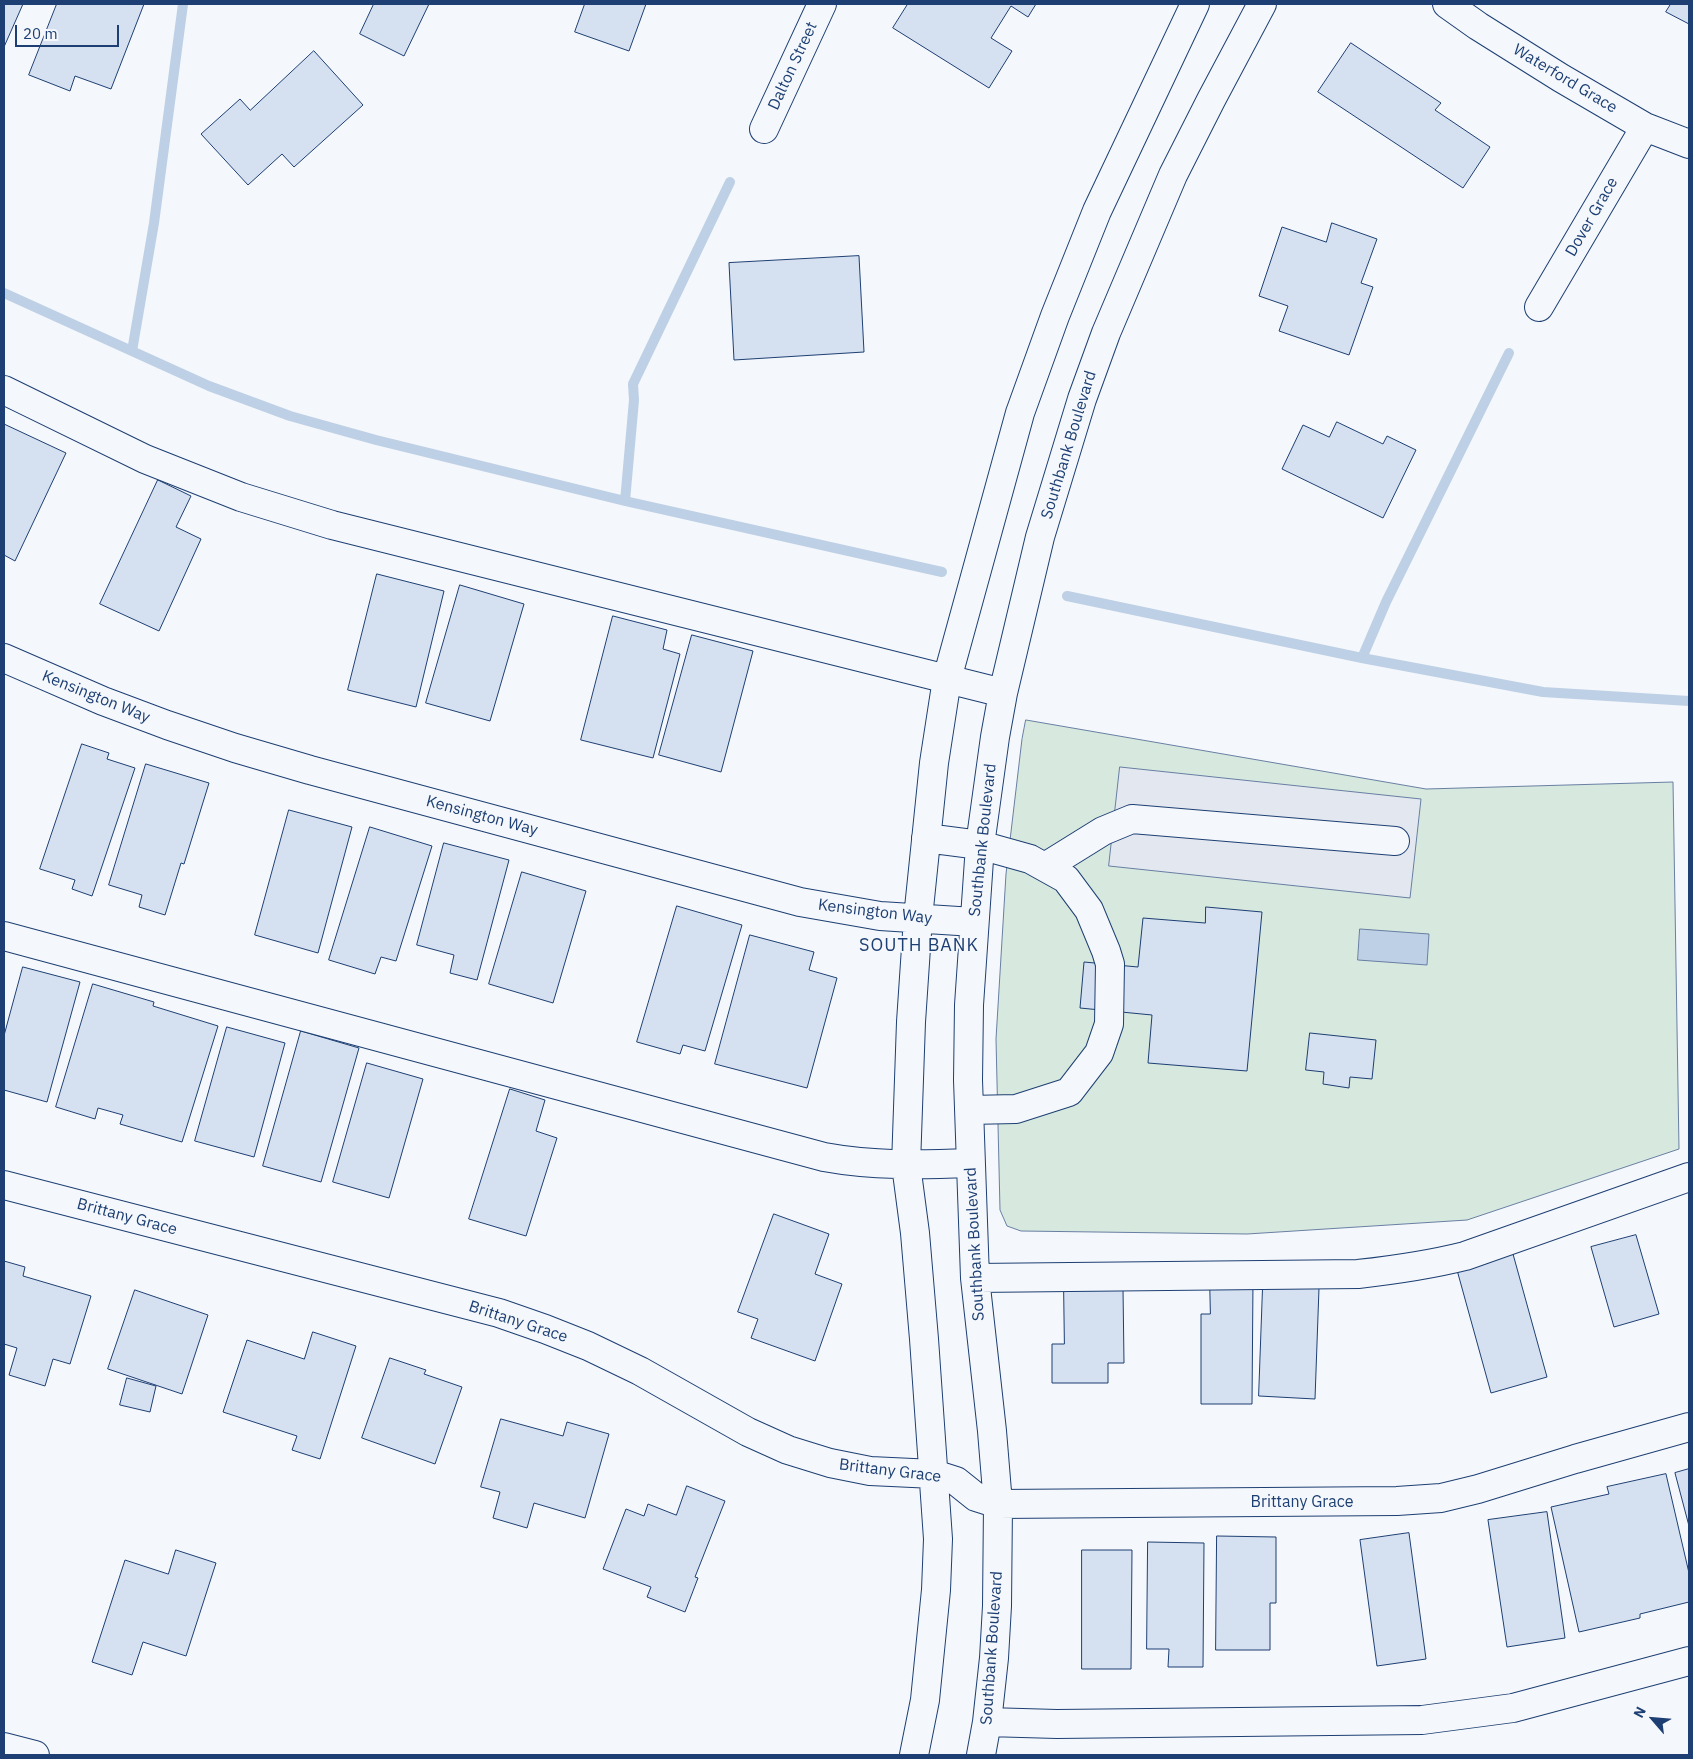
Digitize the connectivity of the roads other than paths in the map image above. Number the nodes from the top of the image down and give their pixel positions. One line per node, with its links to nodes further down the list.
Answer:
1 (822, 4): 6 (street, Dalton Street)
2 (1195, 4): 11 (street)
3 (1262, 4): 12 (street, Southbank Boulevard)
4 (1447, 4): 5 (street, Waterford Grace)
5 (1645, 127): 7 (street, Waterford Grace); 8 (street, Dover Grace)
6 (764, 129)
7 (1689, 144)
8 (1539, 307)
9 (4, 390): 11 (street)
10 (4, 658): 17 (street, Kensington Way)
11 (947, 679): 12 (street); 13 (street)
12 (1003, 693): 15 (street, Southbank Boulevard)
13 (926, 838): 15 (street); 17 (street)
14 (1395, 842): 16 (street)
15 (980, 844): 16 (street); 18 (street, Southbank Boulevard)
16 (1045, 867): 20 (street)
17 (918, 918): 18 (street, Kensington Way); 22 (street)
18 (974, 922): 20 (street, Southbank Boulevard)
19 (4, 936): 22 (street)
20 (969, 1110): 21 (street, Southbank Boulevard)
21 (970, 1163): 22 (street); 25 (street, Southbank Boulevard)
22 (906, 1165): 27 (street)
23 (1689, 1177): 25 (street)
24 (4, 1185): 27 (street, Brittany Grace)
25 (975, 1278): 28 (street, Southbank Boulevard)
26 (1689, 1427): 28 (street, Brittany Grace)
27 (934, 1474): 28 (street, Brittany Grace); 33 (street)
28 (998, 1504): 30 (street, Southbank Boulevard)
29 (1689, 1661): 30 (street)
30 (987, 1722): 34 (street, Southbank Boulevard)
31 (4, 1747): 32 (street)
32 (35, 1755)
33 (914, 1755)
34 (981, 1755)

